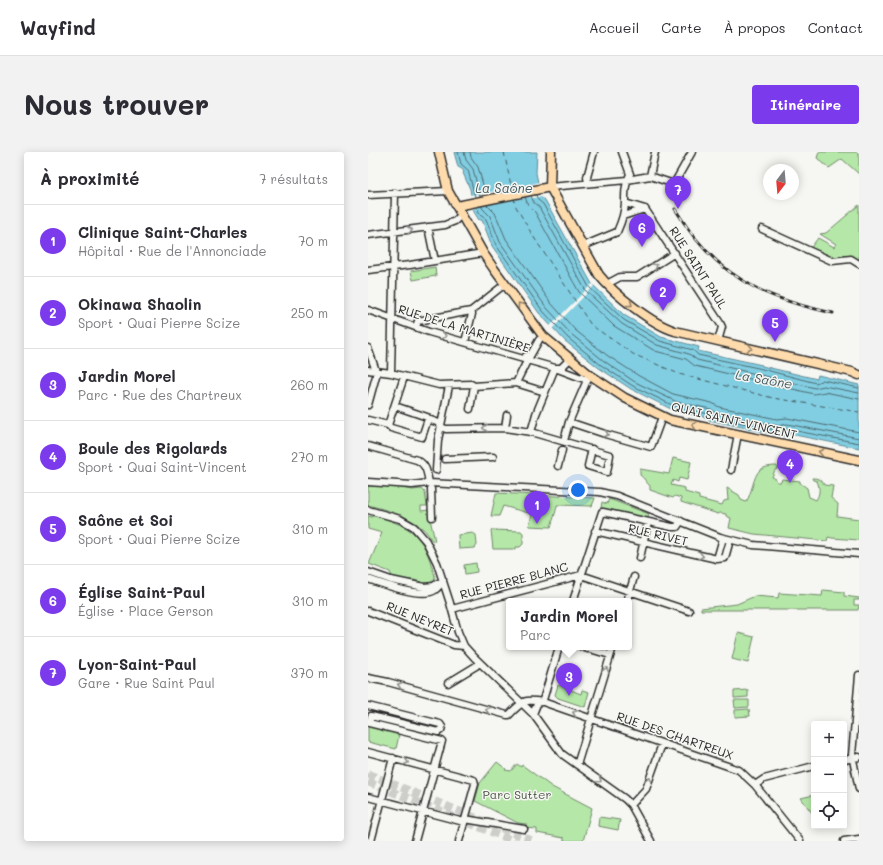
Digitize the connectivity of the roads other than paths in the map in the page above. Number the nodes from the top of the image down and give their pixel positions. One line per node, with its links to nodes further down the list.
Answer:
1 (439, 152): 11 (main road, QUAI SAINT-VINCENT)
2 (551, 152): 10 (main road)
3 (594, 152): 9 (street)
4 (622, 152): 8 (street)
5 (655, 152): 7 (street)
6 (692, 152): 7 (street)
7 (650, 176): 8 (street)
8 (630, 179): 9 (street); 14 (street)
9 (588, 183): 10 (street)
10 (550, 187): 15 (main road); 23 (main road)
11 (448, 191): 12 (street); 15 (main road, QUAI SAINT-VINCENT)
12 (394, 194): 13 (street); 21 (street)
13 (368, 195)
14 (625, 203): 16 (street); 18 (street)
15 (457, 206): 17 (main road, QUAI SAINT-VINCENT)
16 (646, 209): 18 (street); 25 (street, RUE SAINT PAUL)
17 (462, 214): 19 (street); 24 (main road, QUAI SAINT-VINCENT)
18 (623, 216): 23 (street)
19 (428, 227): 21 (street, one-way to 19); 26 (street)
20 (762, 229): 27 (street)
21 (393, 232): 22 (street); 28 (street)
22 (368, 235)
23 (583, 246): 31 (main road)
24 (483, 253): 26 (street); 30 (main road, QUAI SAINT-VINCENT)
25 (675, 253): 31 (street, one-way to 25); 37 (street, RUE SAINT PAUL)
26 (435, 261): 28 (street)
27 (859, 264)
28 (392, 267): 29 (street); 34 (street)
29 (368, 270)
30 (505, 284): 33 (street); 41 (main road, QUAI SAINT-VINCENT, one-way to 30)
31 (607, 284): 37 (main road, one-way to 37)
32 (368, 310): 34 (street, RUE DE LA MARTINIÈRE)
33 (471, 311): 35 (street); 38 (street)
34 (392, 318): 35 (street, RUE DE LA MARTINIÈRE); 45 (street)
35 (416, 327): 38 (street, RUE DE LA MARTINIÈRE, one-way to 38)
36 (539, 340): 40 (street)
37 (718, 341): 46 (main road, one-way to 46)
38 (465, 342): 40 (street, RUE DE LA MARTINIÈRE)
39 (368, 348): 44 (street)
40 (526, 359): 42 (street, RUE DE LA MARTINIÈRE); 49 (street)
41 (570, 359): 42 (street); 48 (main road, QUAI SAINT-VINCENT)
42 (555, 368): 48 (street, QUAI SAINT-VINCENT); 52 (street)
43 (368, 370): 44 (street)
44 (376, 371): 45 (street); 53 (street)
45 (391, 373): 47 (street)
46 (859, 375)
47 (404, 377): 50 (street); 54 (street)
48 (589, 378): 57 (main road, QUAI SAINT-VINCENT); 60 (street)
49 (516, 382): 51 (street); 52 (street)
50 (449, 386): 51 (street); 62 (street)
51 (474, 386): 55 (street)
52 (545, 392): 64 (street)
53 (369, 401)
54 (395, 406): 58 (street); 61 (street)
55 (470, 409)
56 (507, 416): 63 (street)
57 (662, 417): 60 (street, one-way to 57); 65 (main road, QUAI SAINT-VINCENT, one-way to 57)
58 (428, 419): 61 (street); 62 (street)
59 (368, 420): 61 (street)
60 (569, 422): 66 (street)
61 (388, 425)
62 (441, 427): 63 (street, one-way to 62); 71 (street)
63 (505, 428): 64 (street)
64 (531, 432): 66 (street)
65 (738, 434): 72 (main road, QUAI SAINT-VINCENT, one-way to 65); 75 (street)
66 (564, 441): 68 (street)
67 (368, 446): 77 (street)
68 (592, 449): 68 (street)
69 (562, 450): 73 (street)
70 (493, 457): 71 (street)
71 (440, 459): 74 (street)
72 (859, 460)
73 (558, 466)
74 (436, 470)
75 (731, 470)
76 (368, 482): 77 (street)
77 (430, 486): 79 (street); 80 (street)
78 (368, 510): 93 (street)
79 (432, 517)
80 (681, 521): 81 (street); 83 (street)
81 (648, 522): 82 (street); 85 (street)
82 (595, 531): 85 (street, RUE RIVET); 90 (street)
83 (723, 538): 84 (street); 88 (street)
84 (730, 540): 86 (street); 88 (street)
85 (643, 542): 87 (street); 88 (street, RUE RIVET, one-way to 88)
86 (859, 554)
87 (640, 558)
88 (717, 559)
89 (368, 572): 93 (street)
90 (581, 575): 94 (street); 95 (street); 97 (street, RUE PIERRE BLANC)
91 (634, 577): 94 (street)
92 (368, 579): 93 (street)
93 (443, 580): 97 (street)
94 (630, 591): 96 (street); 99 (street)
95 (574, 598)
96 (628, 598)
97 (452, 609): 100 (street)
98 (368, 610): 100 (street, RUE NEYRET)
99 (689, 612)
100 (464, 646): 105 (street)
101 (558, 650): 110 (street)
102 (593, 650): 104 (street)
103 (612, 650): 104 (street)
104 (610, 656): 114 (street, one-way to 104)
105 (480, 662): 108 (street); 111 (street)
106 (859, 676): 109 (street)
107 (368, 679): 111 (street, one-way to 107)
108 (448, 683)
109 (858, 690): 118 (street)
110 (540, 702): 111 (street, RUE DES CHARTREUX); 113 (street); 114 (street, RUE DES CHARTREUX, one-way to 110)
111 (521, 703): 113 (street)
112 (368, 706): 121 (street)
113 (533, 714): 119 (street)
114 (591, 719): 115 (street, RUE DES CHARTREUX); 119 (street)
115 (662, 744): 122 (street, RUE DES CHARTREUX); 126 (street, one-way to 115)
116 (368, 752): 117 (street)
117 (393, 758): 121 (street, one-way to 121); 125 (street)
118 (856, 758): 123 (street)
119 (577, 765): 126 (street, one-way to 126)
120 (811, 767): 122 (street)
121 (434, 769): 127 (street); 128 (street)
122 (755, 785): 135 (street, RUE DES CHARTREUX)
123 (859, 789)
124 (368, 797): 125 (street)
125 (382, 801): 127 (street); 131 (street)
126 (631, 805): 134 (street)
127 (423, 811): 128 (street); 132 (street)
128 (465, 820): 129 (street); 133 (street)
129 (524, 829)
130 (859, 839): 136 (street)
131 (371, 841)
132 (415, 841)
133 (459, 841)
134 (651, 841)
135 (800, 841)
136 (844, 841)

